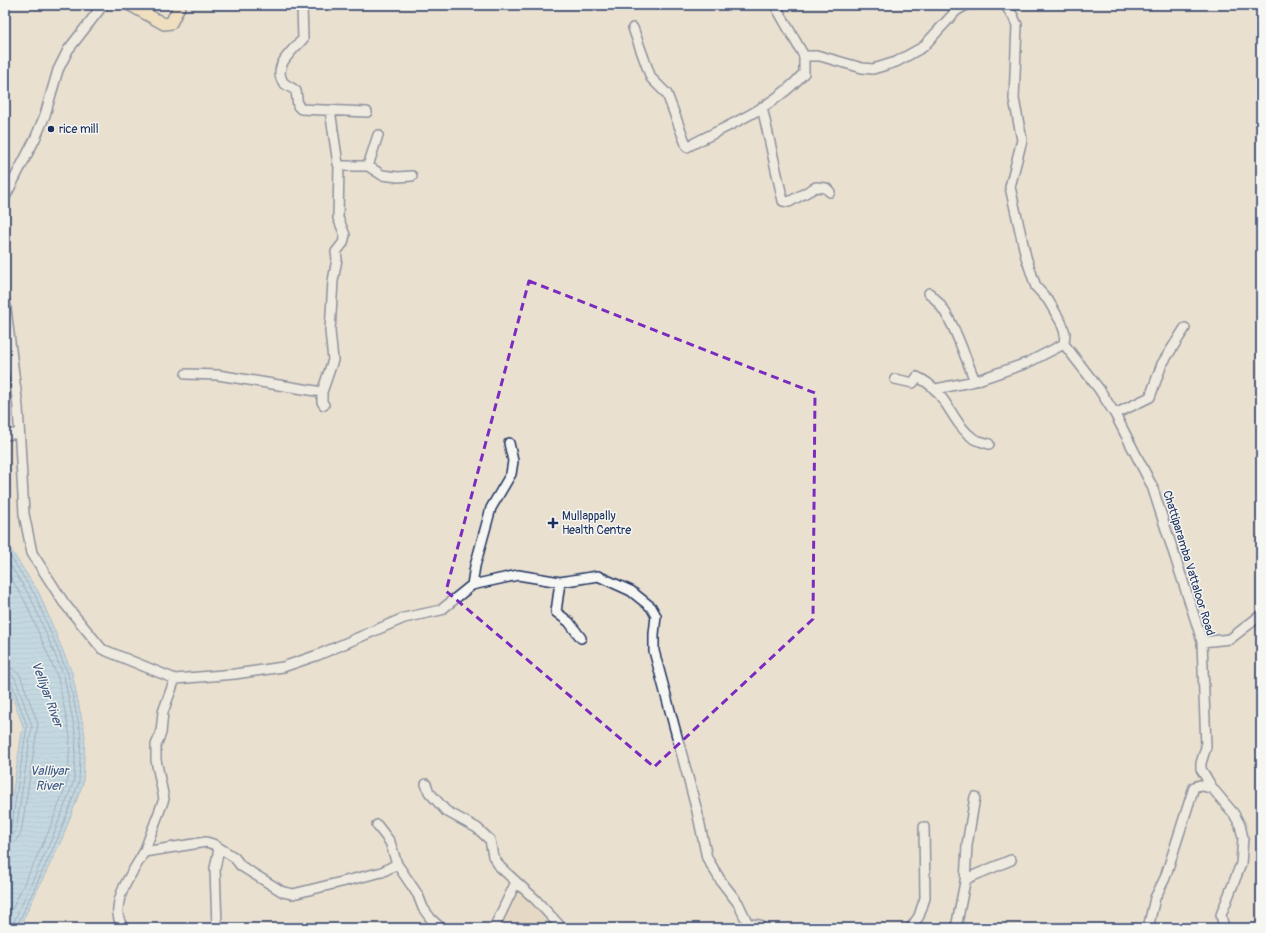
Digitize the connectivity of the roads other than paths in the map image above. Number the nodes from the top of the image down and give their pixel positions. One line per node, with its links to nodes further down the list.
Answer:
1 (103, 5): 18 (street)
2 (130, 5): 3 (main road)
3 (180, 5)
4 (302, 5): 11 (street)
5 (775, 5): 9 (street)
6 (966, 5): 9 (street)
7 (1005, 5): 22 (street)
8 (633, 28): 10 (street)
9 (804, 56): 10 (street)
10 (762, 107): 17 (street)
11 (330, 110): 12 (street); 14 (street)
12 (367, 112)
13 (378, 135): 15 (street)
14 (339, 164): 15 (street); 27 (street)
15 (368, 166): 16 (street)
16 (412, 176)
17 (830, 192)
18 (5, 197)
19 (929, 293): 25 (street)
20 (5, 301): 30 (street)
21 (1185, 328): 29 (street)
22 (1064, 344): 25 (street); 29 (street, Chattiparamba Vattaloor Road)
23 (186, 374): 27 (street)
24 (895, 379): 26 (street)
25 (975, 381): 26 (street)
26 (936, 389): 33 (street)
27 (322, 392): 28 (street)
28 (324, 405)
29 (1115, 414): 38 (street, Chattiparamba Vattaloor Road)
30 (19, 433): 31 (street); 39 (street)
31 (5, 435)
32 (509, 443): 35 (street)
33 (988, 444)
34 (560, 582): 35 (street); 37 (street); 56 (street)
35 (472, 585): 39 (street)
36 (1261, 615): 38 (street)
37 (581, 638)
38 (1202, 642): 41 (street, Chattiparamba Vattaloor Road)
39 (175, 679): 46 (street)
40 (426, 784): 49 (street)
41 (1213, 789): 59 (street); 60 (street, Chattiparamba Vattaloor Road)
42 (975, 797): 50 (street)
43 (377, 825): 48 (street)
44 (924, 826): 57 (street)
45 (219, 849): 46 (street); 48 (street); 51 (street)
46 (144, 852): 52 (street)
47 (1011, 860): 50 (street)
48 (397, 864): 53 (street)
49 (516, 882): 54 (street); 55 (street)
50 (965, 882): 58 (street)
51 (217, 927)
52 (123, 928)
53 (441, 928)
54 (494, 928)
55 (562, 928)
56 (759, 928)
57 (911, 928)
58 (956, 928)
59 (1148, 928)
60 (1224, 928)

